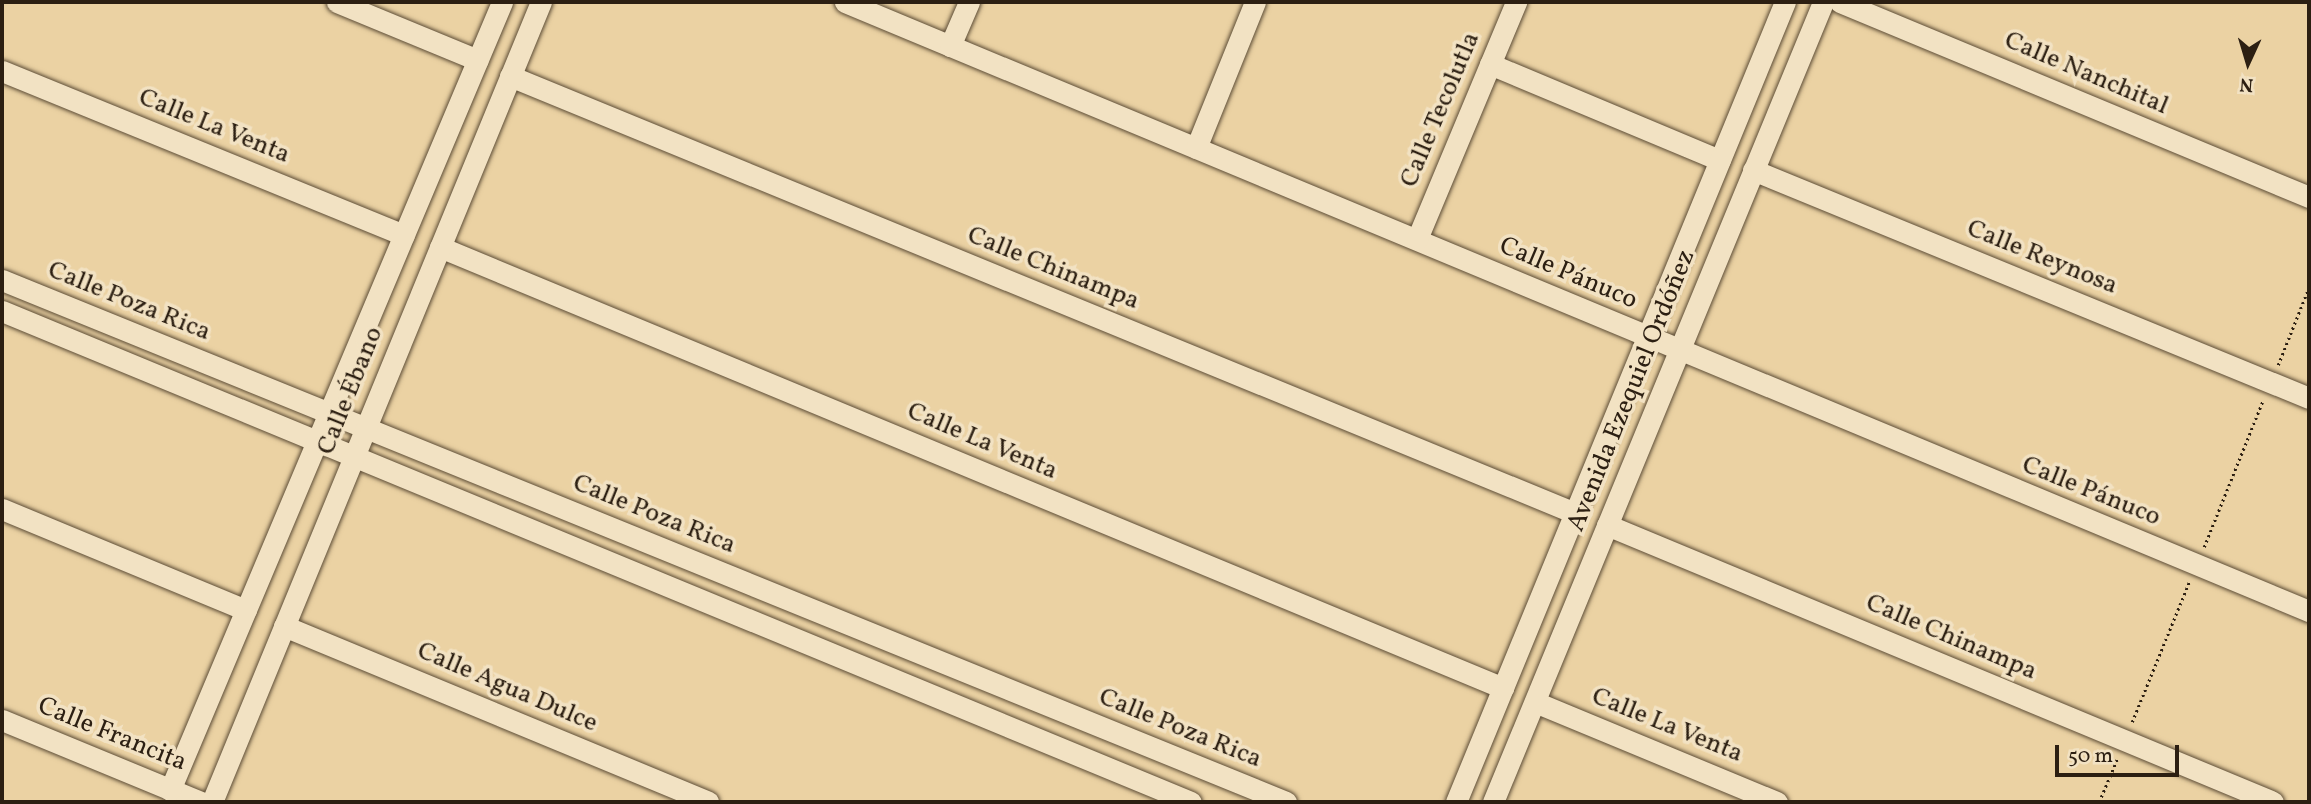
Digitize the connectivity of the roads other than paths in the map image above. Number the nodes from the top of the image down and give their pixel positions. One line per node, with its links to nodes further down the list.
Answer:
1 (337, 2): 12 (street)
2 (502, 2): 12 (street, Calle Ébano)
3 (541, 2): 15 (street, Calle Ébano)
4 (845, 2): 11 (street, Calle Pánuco)
5 (969, 2): 11 (street)
6 (1255, 2): 16 (street)
7 (1516, 2): 13 (street, Calle Tecolutla)
8 (1785, 2): 17 (street, Avenida Ezequiel Ordóñez)
9 (1823, 2): 18 (street, Avenida Ezequiel Ordóñez)
10 (1840, 2): 19 (street, Calle Nanchital)
11 (950, 46): 16 (street, Calle Pánuco)
12 (478, 60): 20 (street, Calle Ébano)
13 (1490, 64): 17 (street); 21 (street, Calle Tecolutla)
14 (2, 71): 20 (street, Calle La Venta)
15 (510, 76): 22 (street, Calle Ébano); 33 (street, Calle Chinampa)
16 (1196, 148): 21 (street, Calle Pánuco)
17 (1720, 160): 25 (street, Avenida Ezequiel Ordóñez)
18 (1753, 170): 26 (street, Avenida Ezequiel Ordóñez); 27 (street, Calle Reynosa)
19 (2309, 197)
20 (404, 234): 28 (street, Calle Ébano)
21 (1417, 239): 25 (street, Calle Pánuco)
22 (440, 247): 29 (street, Calle Ébano); 41 (street, Calle La Venta)
23 (2, 280): 28 (street, Calle Poza Rica)
24 (2, 311): 30 (street)
25 (1647, 338): 26 (street, Calle Pánuco); 33 (street, Avenida Ezequiel Ordóñez)
26 (1679, 351): 34 (street, Avenida Ezequiel Ordóñez); 36 (street, Calle Pánuco)
27 (2309, 398)
28 (329, 413): 29 (street, Calle Poza Rica); 30 (street, Calle Ébano)
29 (366, 428): 31 (street, Calle Ébano); 38 (street, Calle Poza Rica)
30 (317, 441): 31 (street); 35 (street, Calle Ébano)
31 (354, 457): 37 (street, Calle Ébano); 40 (street)
32 (2, 509): 35 (street)
33 (1575, 513): 41 (street, Avenida Ezequiel Ordóñez)
34 (1607, 525): 43 (street, Avenida Ezequiel Ordóñez); 54 (street, Calle Chinampa)
35 (246, 610): 45 (street, Calle Ébano)
36 (2309, 611)
37 (284, 626): 47 (street, Calle Ébano); 48 (street, Calle Agua Dulce)
38 (882, 638): 39 (street, Calle Poza Rica); 40 (street)
39 (947, 664): 42 (street); 50 (street, Calle Poza Rica)
40 (867, 668): 42 (street)
41 (1503, 688): 51 (street, Avenida Ezequiel Ordóñez)
42 (930, 694): 49 (street)
43 (1535, 702): 52 (street, Avenida Ezequiel Ordóñez); 53 (street, Calle La Venta)
44 (2, 720): 45 (street, Calle Francita)
45 (170, 790): 46 (street, Calle Francita)
46 (201, 802)
47 (212, 802)
48 (708, 802)
49 (1191, 802)
50 (1286, 802)
51 (1456, 802)
52 (1493, 802)
53 (1777, 802)
54 (2273, 802)

